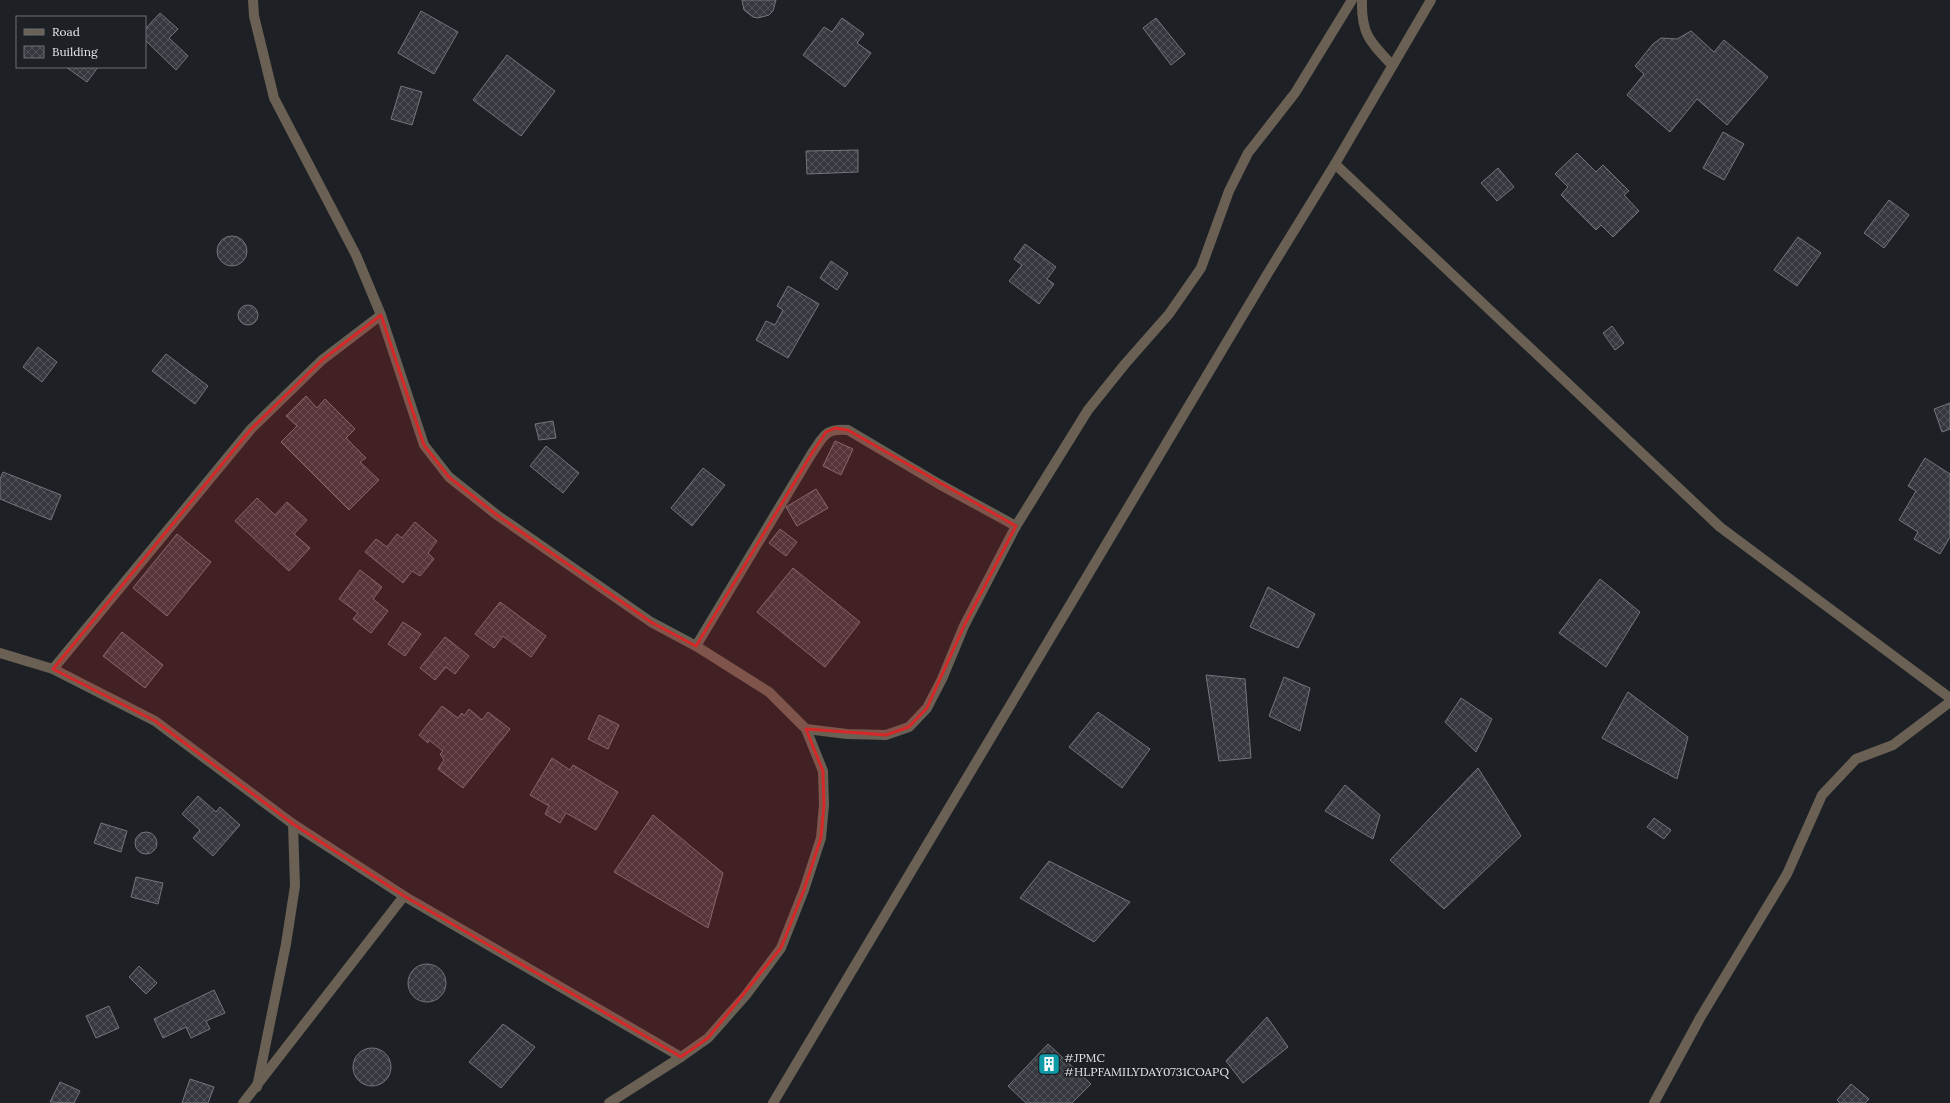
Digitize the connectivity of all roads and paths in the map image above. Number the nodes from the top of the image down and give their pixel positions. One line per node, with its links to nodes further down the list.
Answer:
1 (253, 0): 7 (street)
2 (1352, 0): 8 (street)
3 (1362, 0): 5 (street)
4 (1431, 0): 5 (street)
5 (1392, 65): 6 (street)
6 (1335, 164): 12 (street); 21 (street)
7 (381, 315): 9 (street); 11 (street)
8 (1016, 526): 9 (street); 14 (street)
9 (696, 646): 14 (street)
10 (0, 653): 11 (street)
11 (54, 669): 15 (street)
12 (1950, 698)
13 (1950, 702): 22 (street)
14 (806, 729): 17 (street)
15 (293, 824): 16 (street); 18 (street)
16 (404, 896): 17 (street); 18 (street)
17 (682, 1057): 20 (street)
18 (257, 1087): 19 (street)
19 (244, 1103)
20 (609, 1103)
21 (773, 1103)
22 (1654, 1103)

